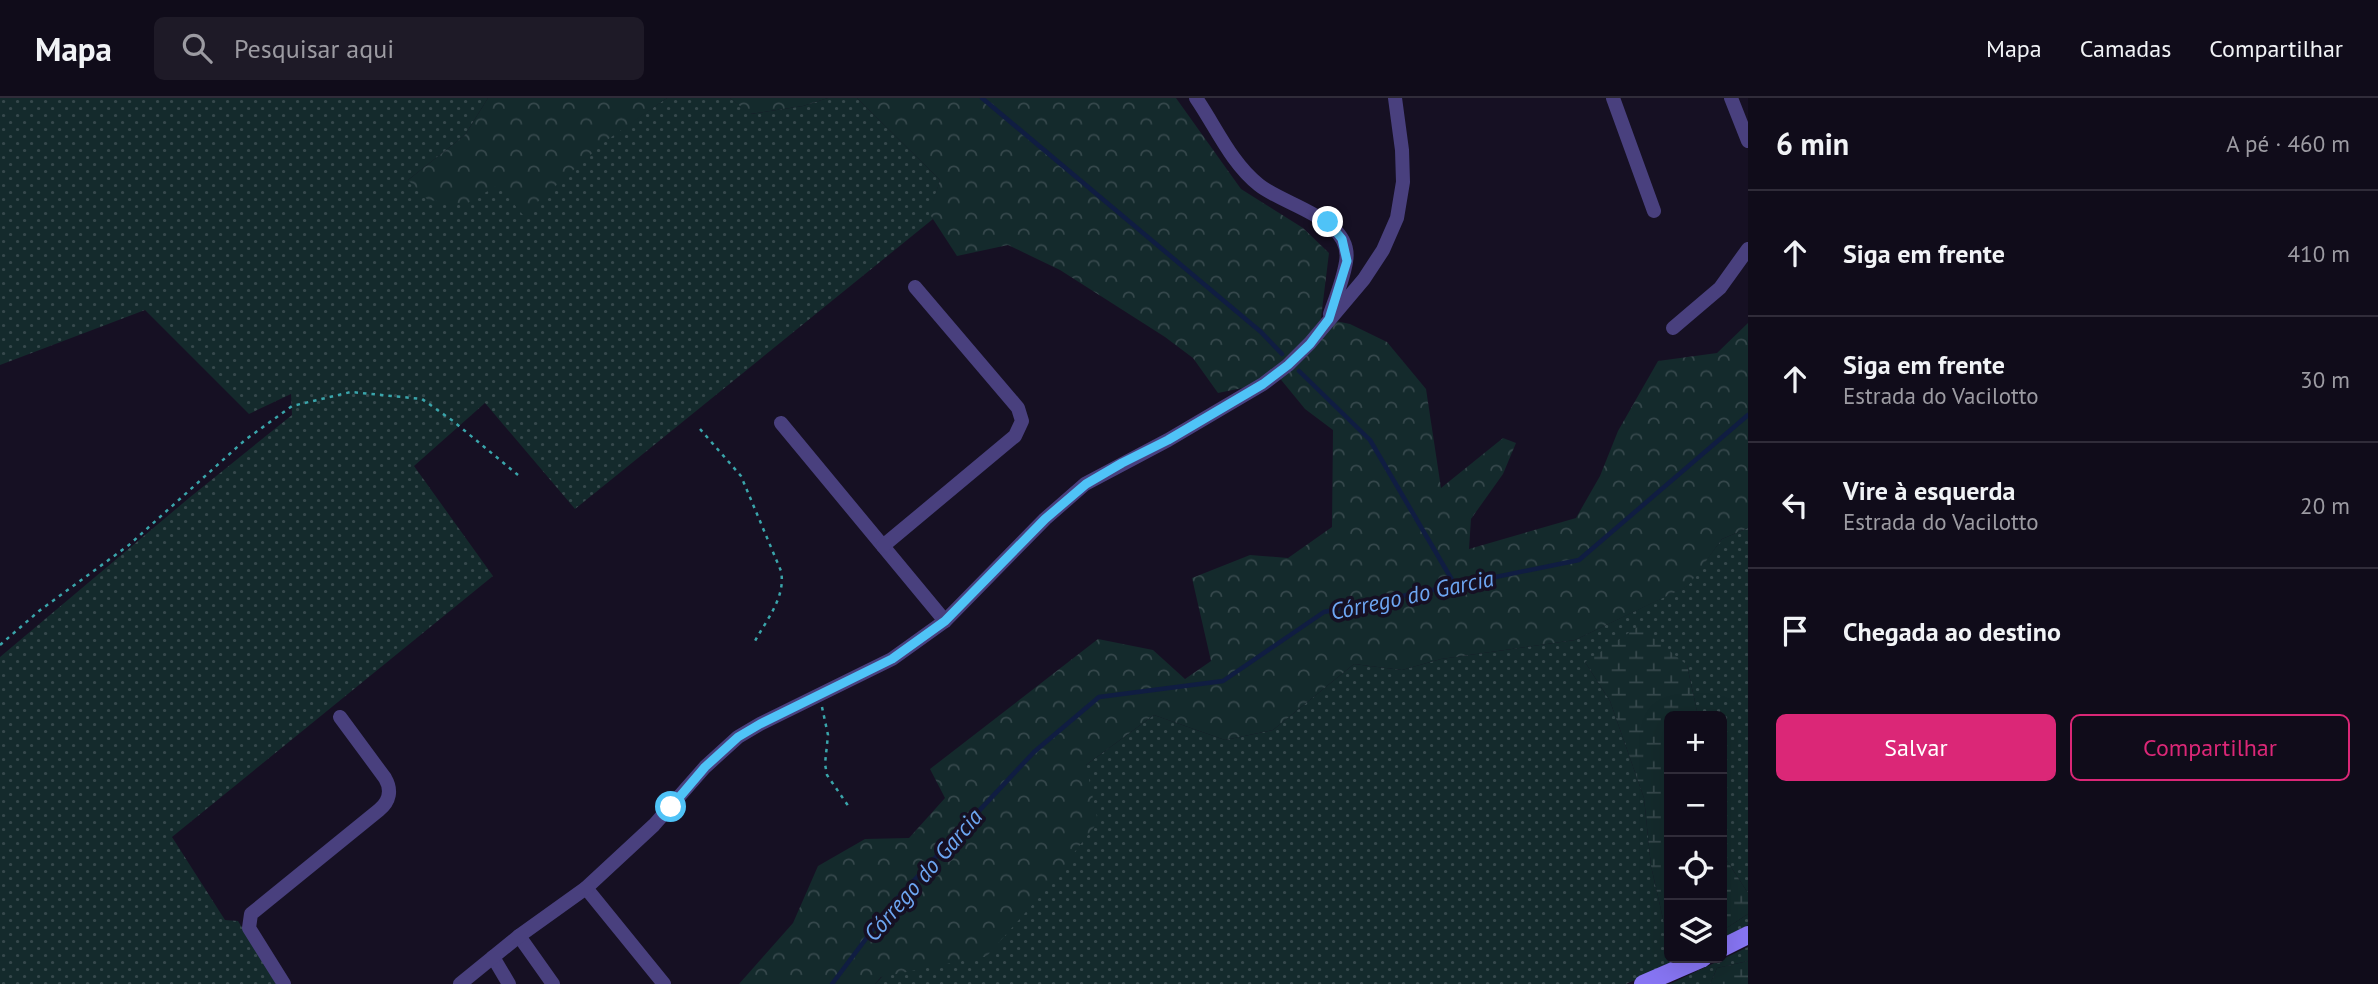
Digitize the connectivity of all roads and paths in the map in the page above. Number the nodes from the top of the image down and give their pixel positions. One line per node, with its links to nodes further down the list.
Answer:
1 (1196, 98): 9 (street)
2 (1395, 98): 9 (street)
3 (1613, 98): 6 (street)
4 (1731, 98): 5 (street)
5 (1748, 141)
6 (1654, 211)
7 (1748, 249): 10 (street)
8 (915, 287): 14 (street)
9 (1329, 319): 15 (street)
10 (1673, 328)
11 (782, 423): 14 (street)
12 (700, 429): 16 (path)
13 (518, 475): 17 (path)
14 (883, 546): 15 (street)
15 (945, 621): 18 (street)
16 (755, 642)
17 (0, 645)
18 (818, 695): 20 (path); 21 (street)
19 (340, 717): 27 (street)
20 (849, 807)
21 (586, 888): 23 (street); 31 (street)
22 (1748, 935): 24 (street)
23 (519, 936): 25 (street); 30 (street)
24 (1727, 946)
25 (493, 957): 28 (street); 29 (street)
26 (1691, 963): 32 (street)
27 (284, 984)
28 (460, 984)
29 (509, 984)
30 (553, 984)
31 (664, 984)
32 (1643, 984)

